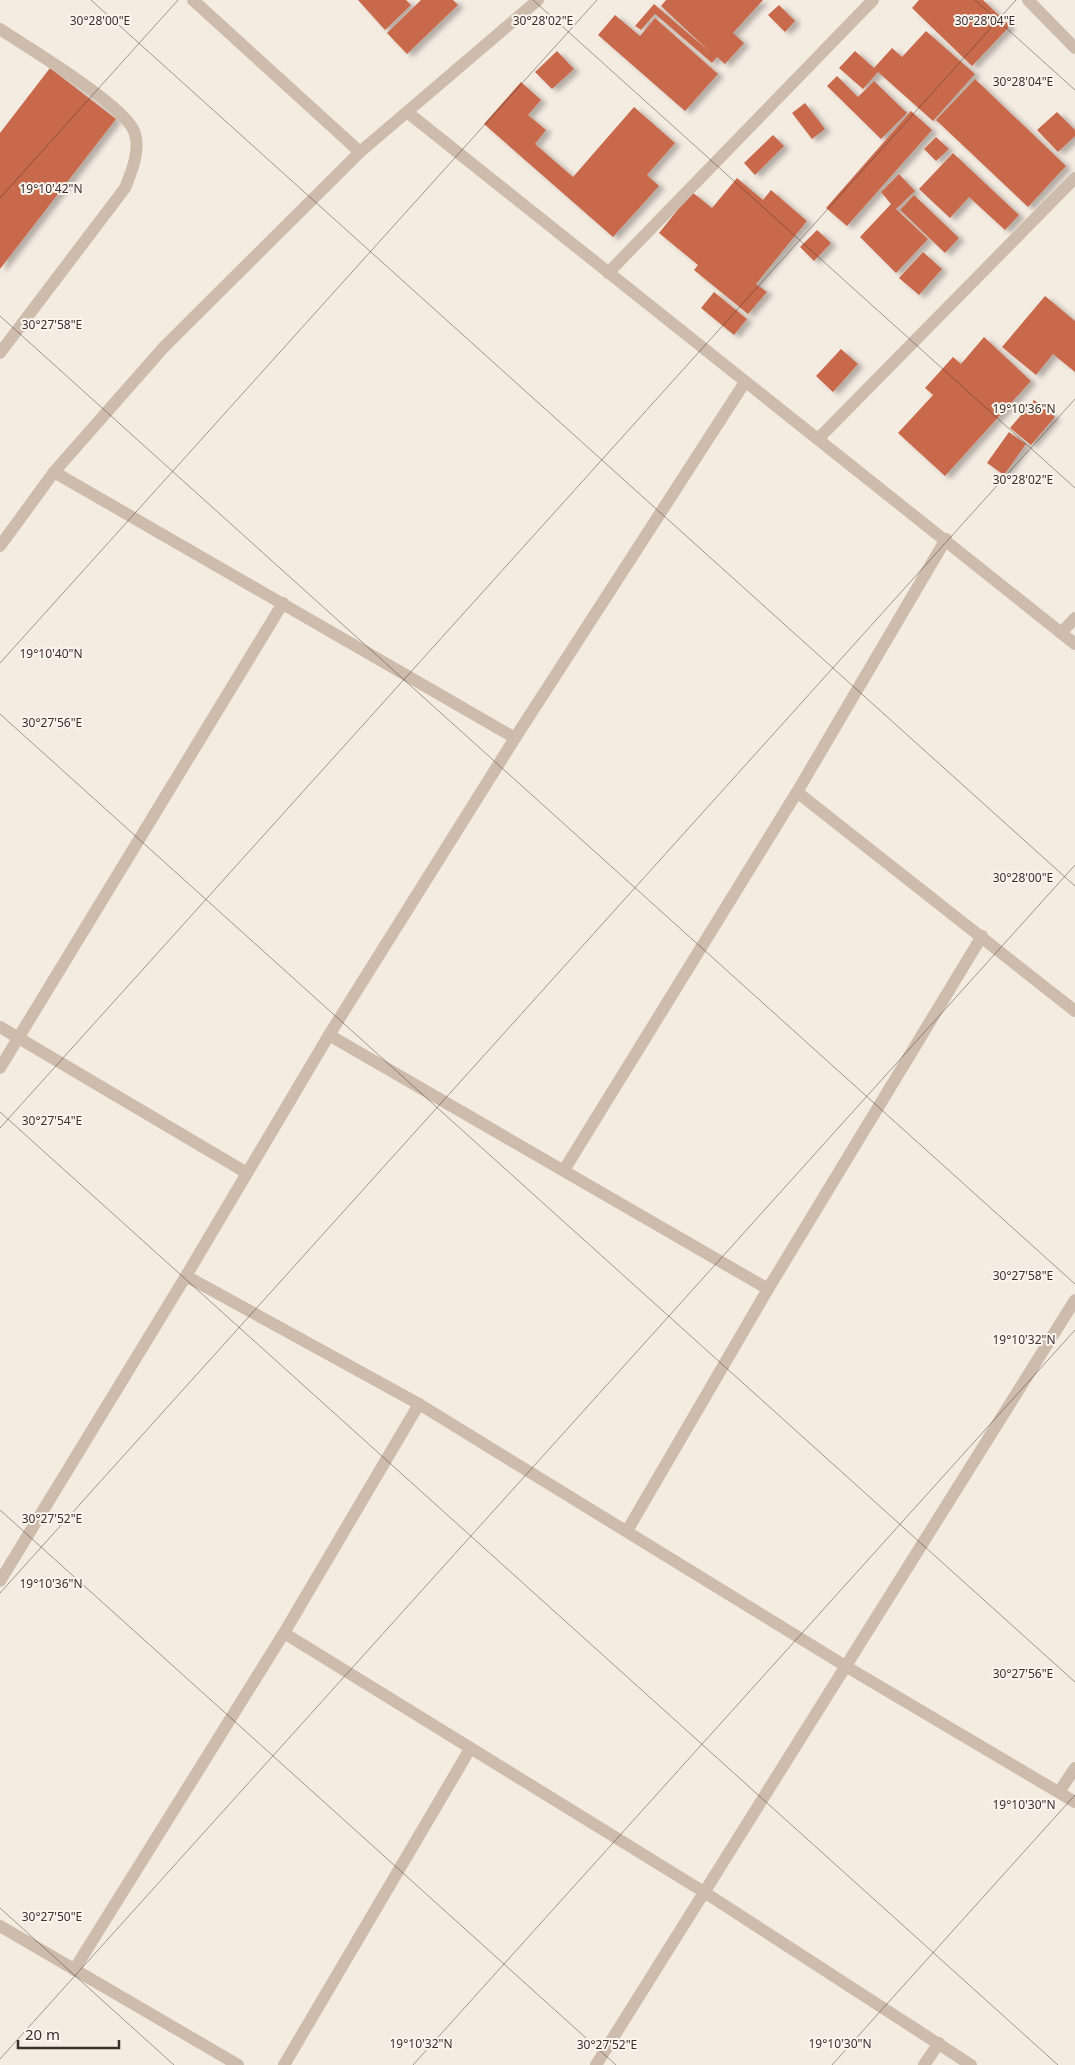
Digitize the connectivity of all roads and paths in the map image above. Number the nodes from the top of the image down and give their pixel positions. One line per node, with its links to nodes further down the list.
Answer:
1 (193, 0): 8 (street)
2 (538, 0): 7 (street)
3 (874, 0): 10 (street)
4 (1028, 0): 6 (street)
5 (0, 29): 11 (street)
6 (1075, 48)
7 (407, 112): 8 (street); 10 (street)
8 (360, 152): 14 (street)
9 (1075, 178): 13 (street)
10 (608, 273): 12 (street)
11 (0, 353)
12 (745, 382): 13 (street); 21 (street)
13 (818, 439): 16 (street)
14 (54, 472): 15 (street); 17 (street)
15 (2, 539)
16 (946, 539): 19 (street); 22 (street)
17 (283, 603): 21 (street); 27 (street)
18 (1075, 618): 19 (street)
19 (1061, 633): 20 (street)
20 (1075, 644)
21 (515, 738): 26 (street)
22 (797, 792): 23 (street); 29 (street)
23 (982, 936): 24 (street); 32 (street)
24 (1075, 1011)
25 (0, 1027): 27 (street)
26 (329, 1035): 29 (street); 30 (street)
27 (19, 1038): 28 (street); 30 (street)
28 (0, 1068)
29 (564, 1170): 32 (street)
30 (247, 1174): 31 (street)
31 (186, 1276): 34 (street); 36 (street)
32 (768, 1289): 35 (street)
33 (1075, 1300): 38 (street)
34 (419, 1404): 35 (street); 37 (street)
35 (627, 1531): 38 (street)
36 (0, 1581)
37 (284, 1633): 39 (street); 45 (street)
38 (847, 1667): 41 (street); 43 (street)
39 (470, 1749): 43 (street); 48 (street)
40 (1075, 1768): 41 (street)
41 (1060, 1792): 42 (street)
42 (1075, 1802)
43 (704, 1892): 46 (street); 49 (street)
44 (0, 1926): 45 (street)
45 (74, 1970): 47 (street)
46 (939, 2043): 50 (street); 51 (street)
47 (238, 2065)
48 (284, 2065)
49 (596, 2065)
50 (924, 2065)
51 (971, 2065)

